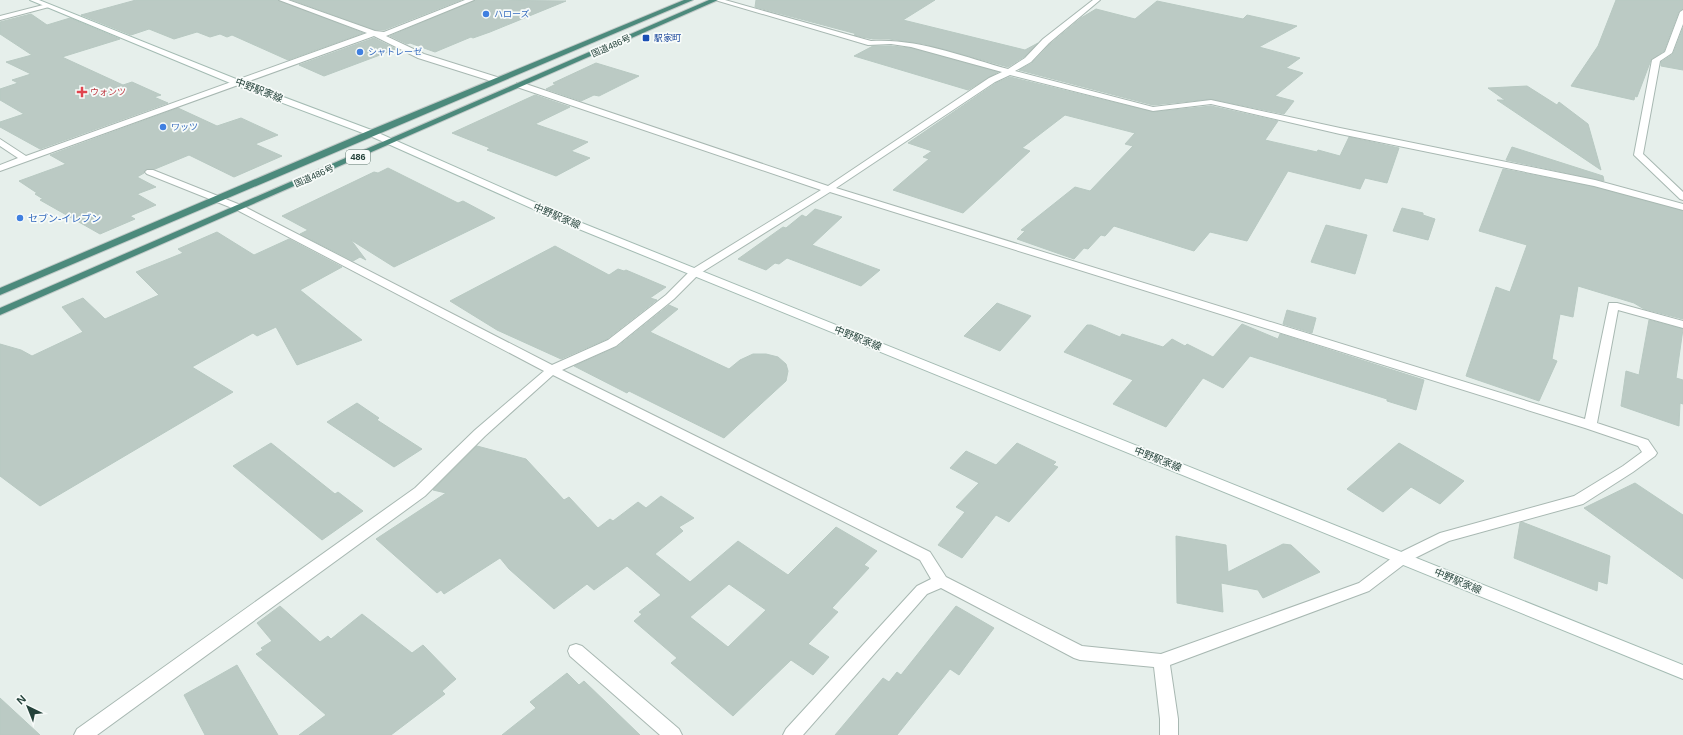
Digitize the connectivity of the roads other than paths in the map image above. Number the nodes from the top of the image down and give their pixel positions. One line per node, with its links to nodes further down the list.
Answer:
1 (34, 0): 8 (street, 中野駅家線)
2 (282, 0): 11 (street)
3 (471, 0): 11 (street)
4 (690, 0): 13 (highway, 国道486号 / 486)
5 (715, 0): 15 (highway, 国道486号 / 486)
6 (718, 0): 12 (street)
7 (1097, 0): 12 (street)
8 (47, 6): 10 (street); 14 (street, 中野駅家線)
9 (1683, 12): 23 (street)
10 (0, 18)
11 (374, 33): 13 (street); 14 (street)
12 (1009, 72): 22 (street); 25 (street)
13 (497, 80): 16 (highway, 国道486号 / 486)
14 (238, 82): 16 (street, 中野駅家線); 19 (street)
15 (520, 85): 18 (highway, 国道486号 / 486); 22 (street)
16 (371, 133): 18 (street, 中野駅家線); 24 (highway, 国道486号 / 486)
17 (0, 142): 19 (street)
18 (391, 142): 26 (highway, 国道486号 / 486); 27 (street, 中野駅家線)
19 (25, 159): 20 (street)
20 (0, 168)
21 (150, 172): 24 (street)
22 (829, 189): 27 (street); 32 (street)
23 (1683, 197)
24 (220, 199): 26 (street); 28 (highway, 国道486号 / 486)
25 (1683, 207)
26 (240, 208): 29 (highway, 国道486号 / 486); 31 (street)
27 (695, 272): 31 (street); 33 (street, 中野駅家線)
28 (0, 292)
29 (0, 312)
30 (1683, 324): 32 (street)
31 (552, 370): 34 (street); 38 (street)
32 (1590, 425): 33 (street)
33 (1402, 558): 36 (street); 37 (street, 中野駅家線)
34 (941, 581): 36 (street); 40 (street)
35 (576, 651): 39 (street)
36 (1160, 661): 41 (street)
37 (1683, 672)
38 (83, 735)
39 (673, 735)
40 (792, 735)
41 (1169, 735)

